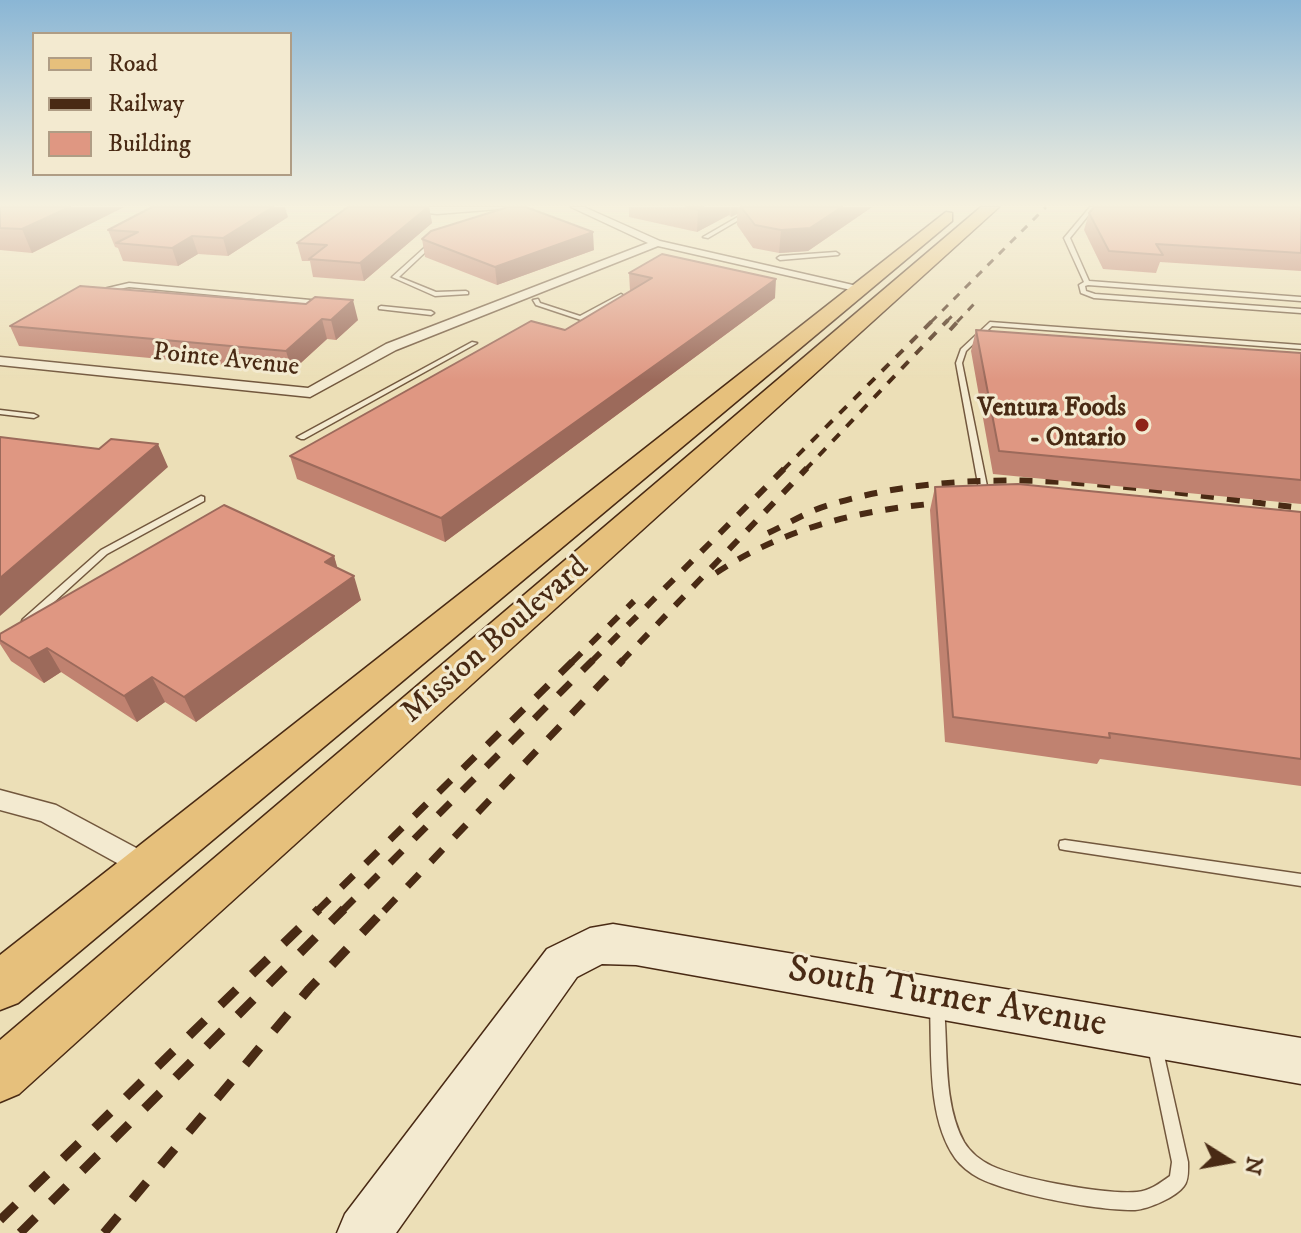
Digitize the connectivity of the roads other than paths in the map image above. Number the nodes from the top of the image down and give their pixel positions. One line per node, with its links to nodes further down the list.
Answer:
1 (408, 265): 10 (lane)
2 (602, 265): 20 (street, Pointe Avenue)
3 (754, 265): 8 (street)
4 (888, 265): 8 (main road, Mission Boulevard)
5 (925, 265): 35 (main road, Mission Boulevard)
6 (1079, 265): 7 (lane)
7 (1087, 283): 12 (lane); 16 (lane)
8 (860, 288): 29 (main road, Mission Boulevard)
9 (96, 291): 14 (lane)
10 (466, 293)
11 (621, 296): 13 (lane)
12 (1301, 299)
13 (536, 300)
14 (336, 304)
15 (381, 308): 17 (lane)
16 (1301, 311)
17 (431, 313)
18 (474, 343): 23 (lane)
19 (1301, 347): 24 (lane)
20 (0, 361)
21 (0, 412): 22 (lane)
22 (34, 416)
23 (301, 437)
24 (999, 489)
25 (201, 499): 26 (lane)
26 (23, 625)
27 (0, 800): 29 (street)
28 (1065, 845): 30 (lane)
29 (146, 866): 31 (main road, Mission Boulevard)
30 (1301, 880)
31 (0, 986)
32 (937, 996): 33 (street, South Turner Avenue); 33 (lane); 36 (street, South Turner Avenue)
33 (1153, 1034): 34 (street, South Turner Avenue)
34 (1301, 1061)
35 (0, 1075)
36 (364, 1233)

